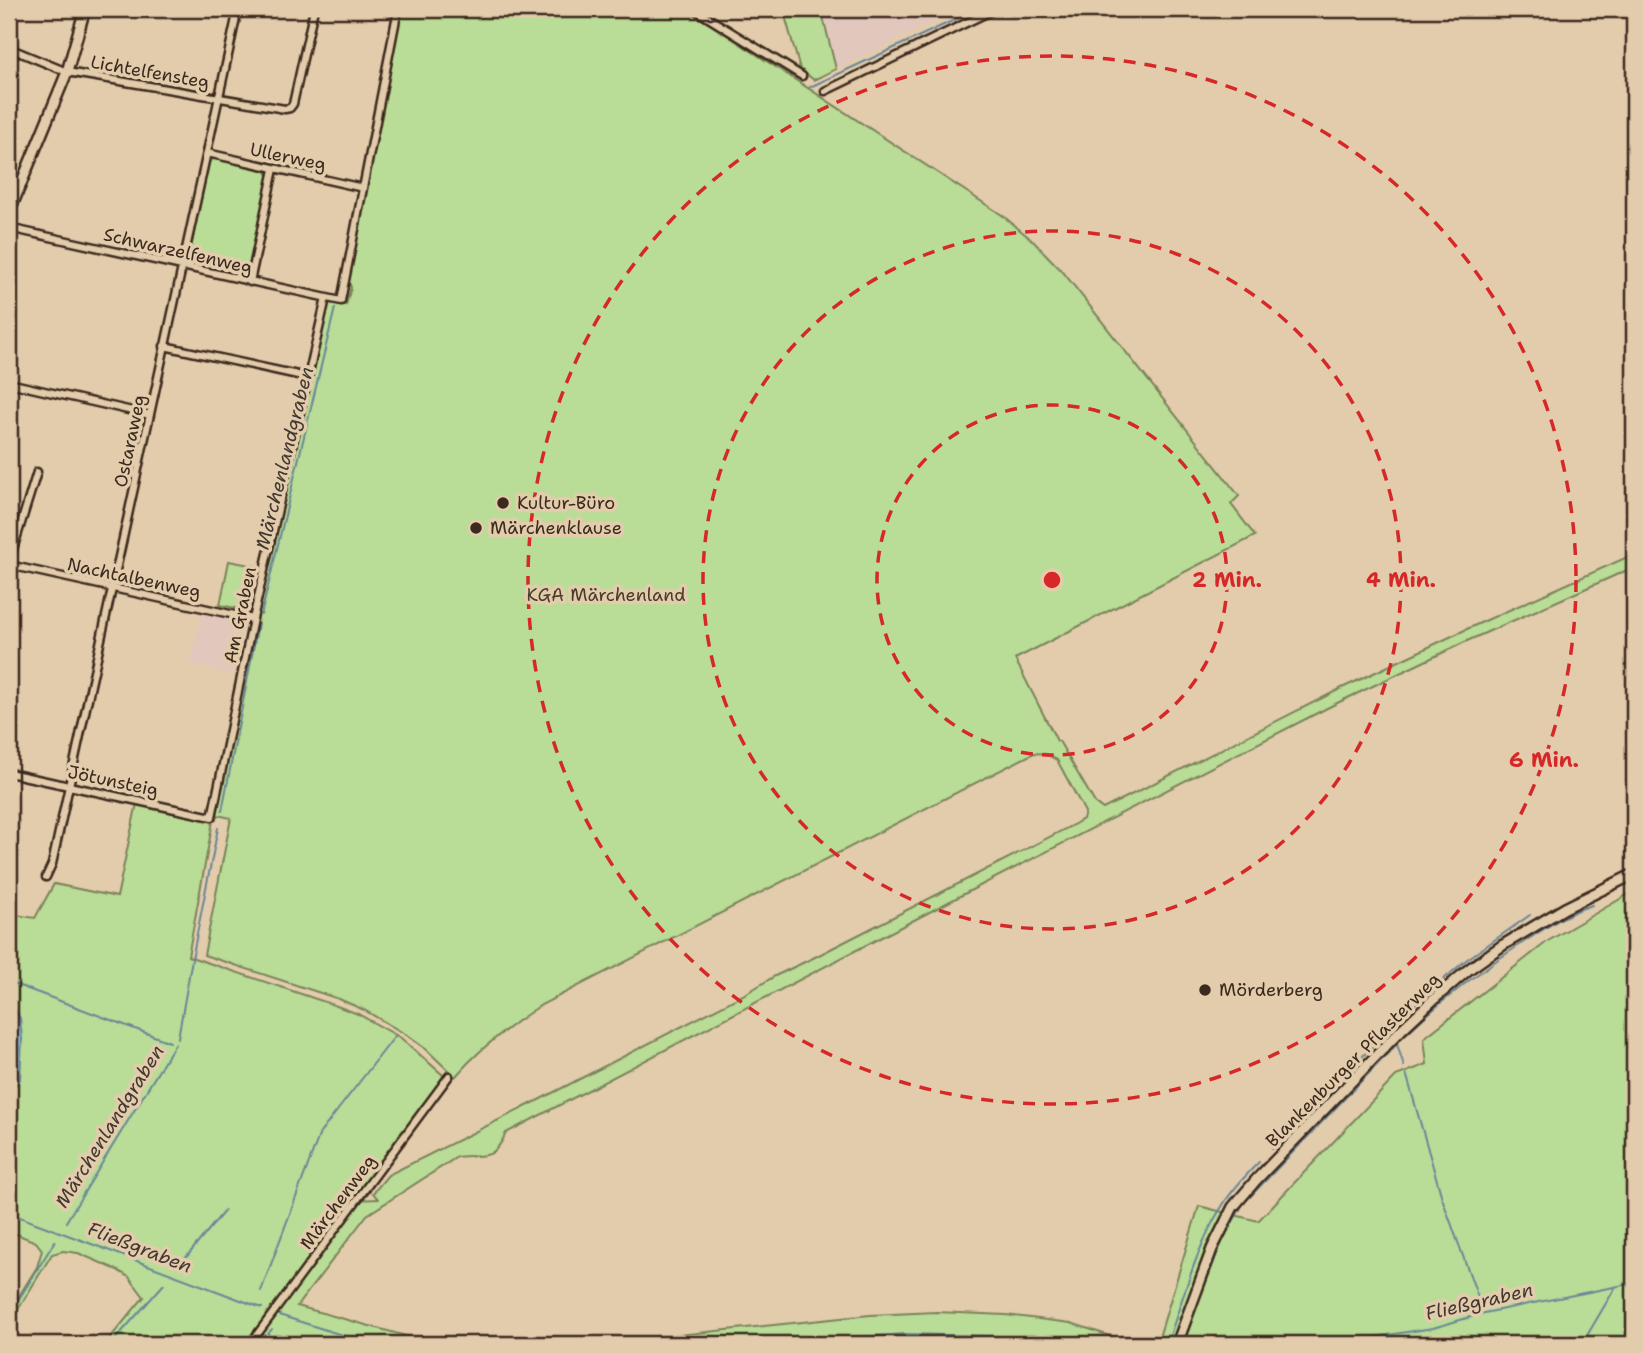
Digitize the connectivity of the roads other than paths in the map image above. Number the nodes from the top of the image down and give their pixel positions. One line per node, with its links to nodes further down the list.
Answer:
1 (85, 9): 8 (main road)
2 (238, 9): 11 (street, Ostaraweg)
3 (314, 9): 11 (street, Lichtelfensteg)
4 (398, 9): 14 (street)
5 (694, 9): 9 (street)
6 (995, 9): 10 (street)
7 (9, 48): 8 (street, Lichtelfensteg)
8 (67, 72): 11 (street, Lichtelfensteg); 15 (main road)
9 (802, 76)
10 (825, 91)
11 (219, 97): 12 (street, Ostaraweg)
12 (207, 153): 13 (street, Ullerweg); 17 (street, Ostaraweg)
13 (274, 169): 14 (street, Ullerweg); 18 (street)
14 (363, 188): 19 (street, Schwarzelfenweg)
15 (9, 213)
16 (9, 228): 17 (street, Schwarzelfenweg)
17 (182, 266): 18 (street, Schwarzelfenweg); 20 (street, Ostaraweg)
18 (250, 282): 19 (street, Schwarzelfenweg)
19 (326, 298): 21 (street, Am Graben)
20 (164, 346): 21 (street); 23 (street, Ostaraweg)
21 (307, 377): 27 (street, Am Graben)
22 (9, 383): 23 (street)
23 (149, 415): 26 (street, Ostaraweg)
24 (37, 471): 25 (street)
25 (9, 564): 26 (street, Nachtalbenweg)
26 (113, 587): 27 (street, Nachtalbenweg); 29 (street, Ostaraweg)
27 (253, 619): 30 (street, Am Graben)
28 (9, 773): 29 (street, Jötunsteig)
29 (69, 786): 30 (street, Jötunsteig); 32 (street, Ostaraweg)
30 (212, 817)
31 (1634, 874): 35 (main road, Blankenburger Pflasterweg)
32 (46, 877)
33 (449, 1076): 34 (street, Märchenweg)
34 (250, 1344)
35 (1177, 1344)

